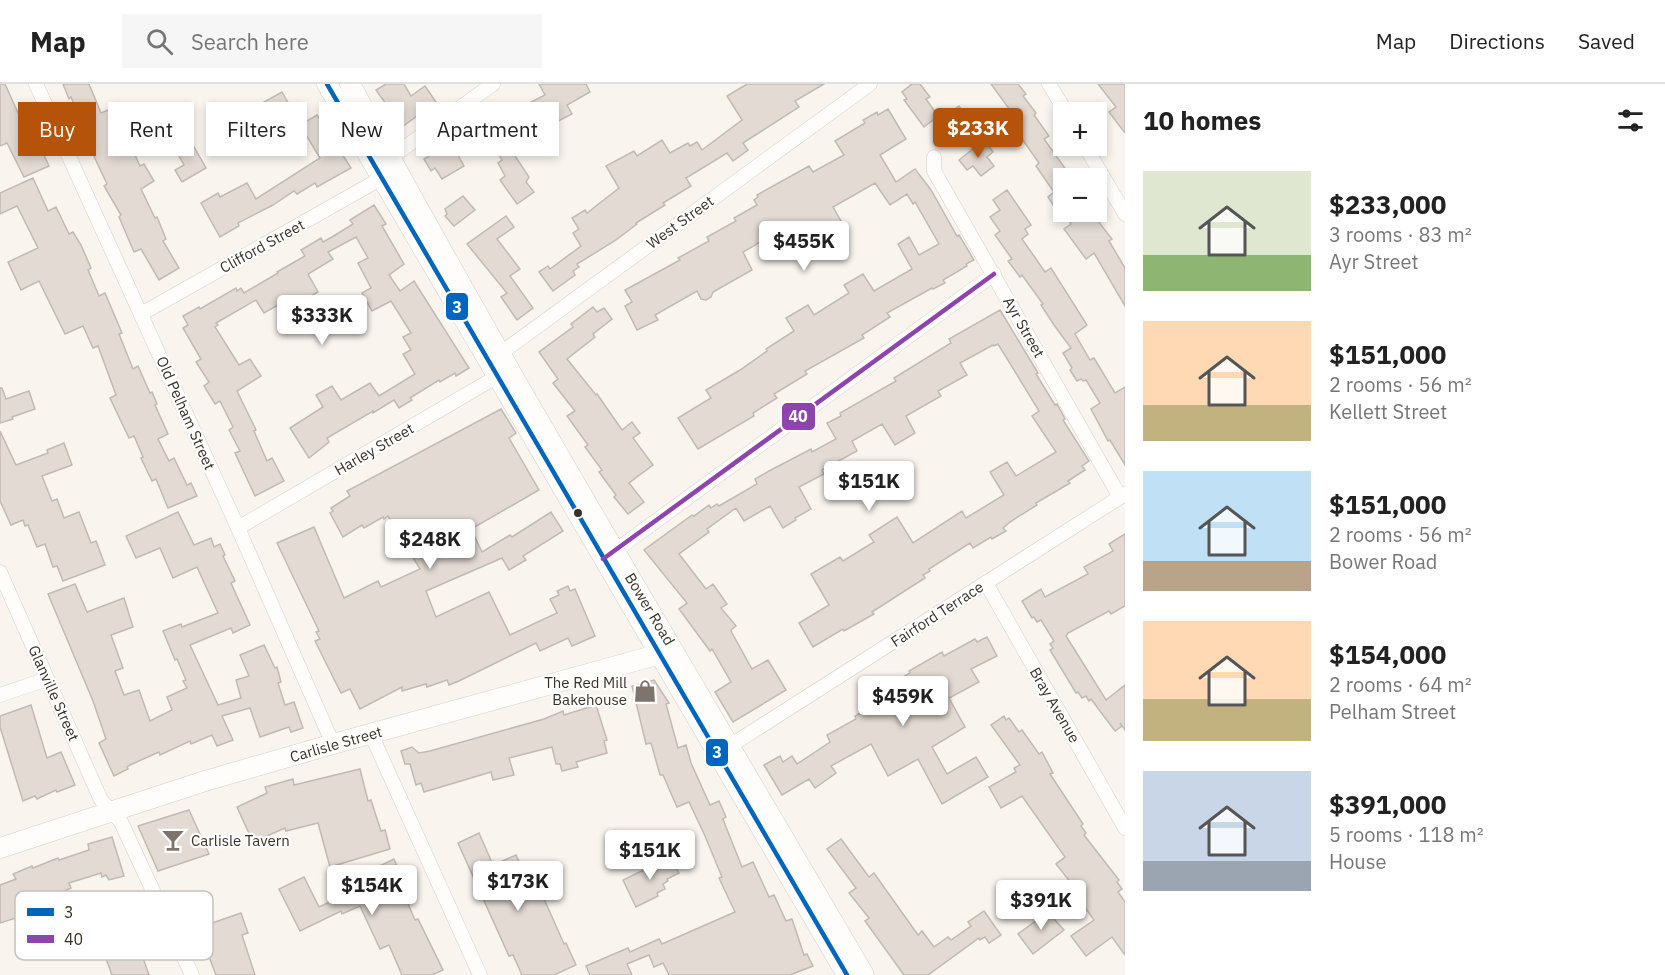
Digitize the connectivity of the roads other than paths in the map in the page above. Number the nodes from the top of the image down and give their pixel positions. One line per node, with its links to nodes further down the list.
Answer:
1 (36, 84): 14 (street, Old Pelham Street)
2 (327, 84): 11 (main road, Bower Road)
3 (350, 84): 10 (main road, Bower Road)
4 (493, 84): 10 (street)
5 (870, 84): 15 (street, West Street)
6 (1049, 84): 7 (street)
7 (1060, 102)
8 (1091, 156): 12 (street)
9 (934, 157): 13 (street, Ayr Street)
10 (390, 158): 11 (street); 15 (main road, Bower Road)
11 (382, 178): 14 (street, Clifford Street); 15 (main road, Bower Road)
12 (1125, 214)
13 (994, 274): 16 (street, Ayr Street); 18 (street)
14 (141, 314): 17 (street, Old Pelham Street)
15 (500, 365): 17 (street, Harley Street); 18 (main road, Bower Road)
16 (1123, 495): 20 (street, Fairford Terrace)
17 (238, 528): 25 (street, Old Pelham Street)
18 (610, 555): 21 (main road, Bower Road)
19 (0, 572): 22 (street, Glanville Street)
20 (986, 583): 26 (street, Fairford Terrace); 28 (street, Bray Avenue)
21 (667, 652): 24 (main road, Carlisle Street); 26 (main road, Bower Road)
22 (47, 679): 23 (street); 27 (street, Glanville Street)
23 (0, 694)
24 (370, 734): 25 (main road, Carlisle Street); 33 (street)
25 (333, 744): 27 (main road, Carlisle Street)
26 (724, 750): 34 (main road, Bower Road); 35 (main road, Bower Road)
27 (111, 811): 29 (main road, Carlisle Street); 30 (street, Glanville Street)
28 (1125, 828)
29 (0, 848)
30 (153, 891)
31 (185, 960): 32 (street, Glanville Street)
32 (192, 975)
33 (480, 975)
34 (847, 975)
35 (864, 975)

